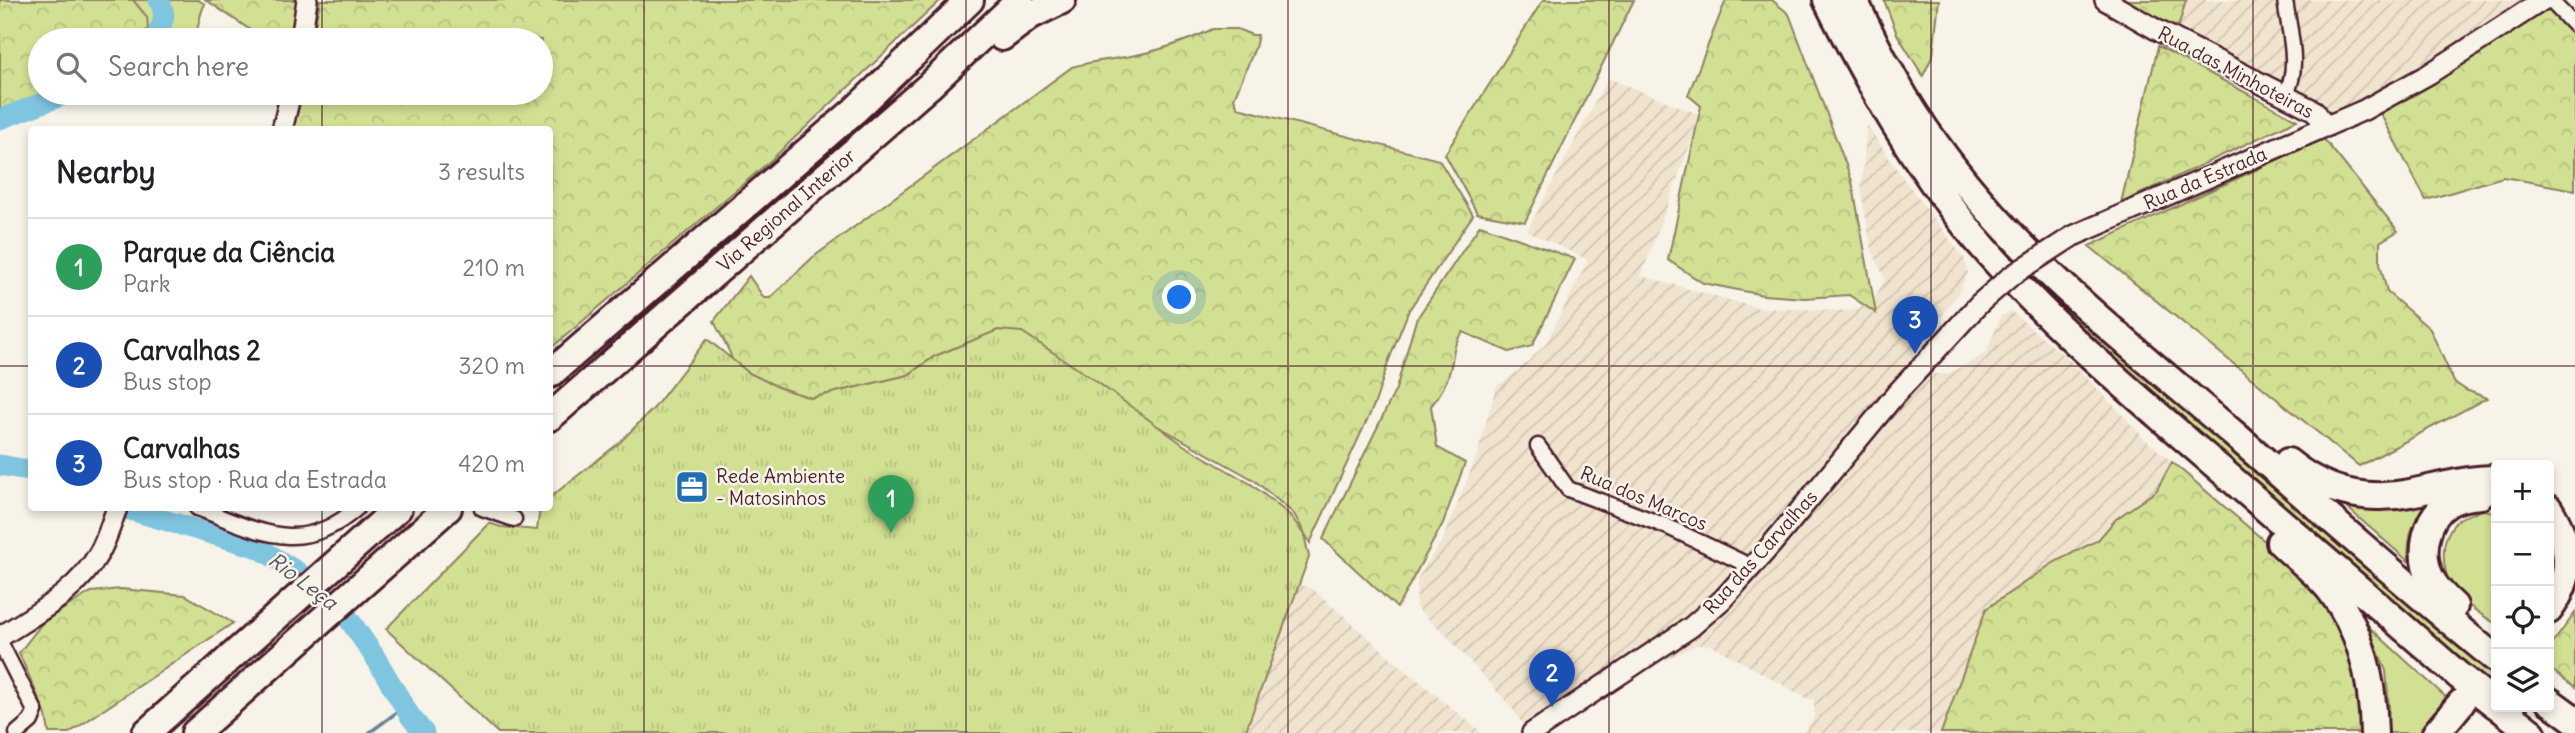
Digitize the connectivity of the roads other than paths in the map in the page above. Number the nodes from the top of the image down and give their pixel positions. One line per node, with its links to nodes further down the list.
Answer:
1 (307, 0): 13 (street)
2 (971, 0): 20 (highway, Via Regional Interior)
3 (1020, 0): 15 (highway, Via Regional Interior)
4 (1062, 0): 15 (highway)
5 (1810, 0): 14 (highway)
6 (1827, 0): 14 (highway)
7 (1854, 0): 23 (highway)
8 (2105, 0): 16 (street, Rua das Minhoteiras)
9 (2285, 0): 16 (street)
10 (2543, 0): 19 (street, Rua da Estrada)
11 (2550, 0): 12 (street)
12 (2575, 26)
13 (303, 28)
14 (1856, 57): 26 (highway)
15 (929, 86): 22 (highway, Via Regional Interior)
16 (2285, 96): 19 (street, Rua das Minhoteiras)
17 (288, 105): 18 (street)
18 (283, 126)
19 (2326, 127): 21 (street, Rua da Estrada, bridge)
20 (553, 371)
21 (1896, 394): 36 (street, Rua das Carvalhas)
22 (553, 414)
23 (2241, 440): 25 (highway); 40 (highway)
24 (1538, 446): 36 (street, Rua dos Marcos)
25 (2491, 479)
26 (2247, 492): 41 (highway); 49 (highway)
27 (2491, 496): 39 (highway)
28 (206, 511): 29 (street)
29 (353, 511)
30 (395, 511): 46 (highway)
31 (445, 511): 47 (highway)
32 (491, 511): 35 (street)
33 (114, 514): 38 (street)
34 (2554, 517): 37 (highway)
35 (514, 519)
36 (1750, 566): 48 (street, Rua das Carvalhas)
37 (2554, 603)
38 (0, 640): 45 (street)
39 (2491, 653)
40 (2491, 655)
41 (2491, 701)
42 (2554, 705): 44 (highway)
43 (2505, 712): 52 (highway)
44 (2575, 720)
45 (17, 733)
46 (146, 733)
47 (195, 733)
48 (1532, 733)
49 (2374, 733)
50 (2436, 733): 51 (highway)
51 (2451, 733)
52 (2532, 733)

